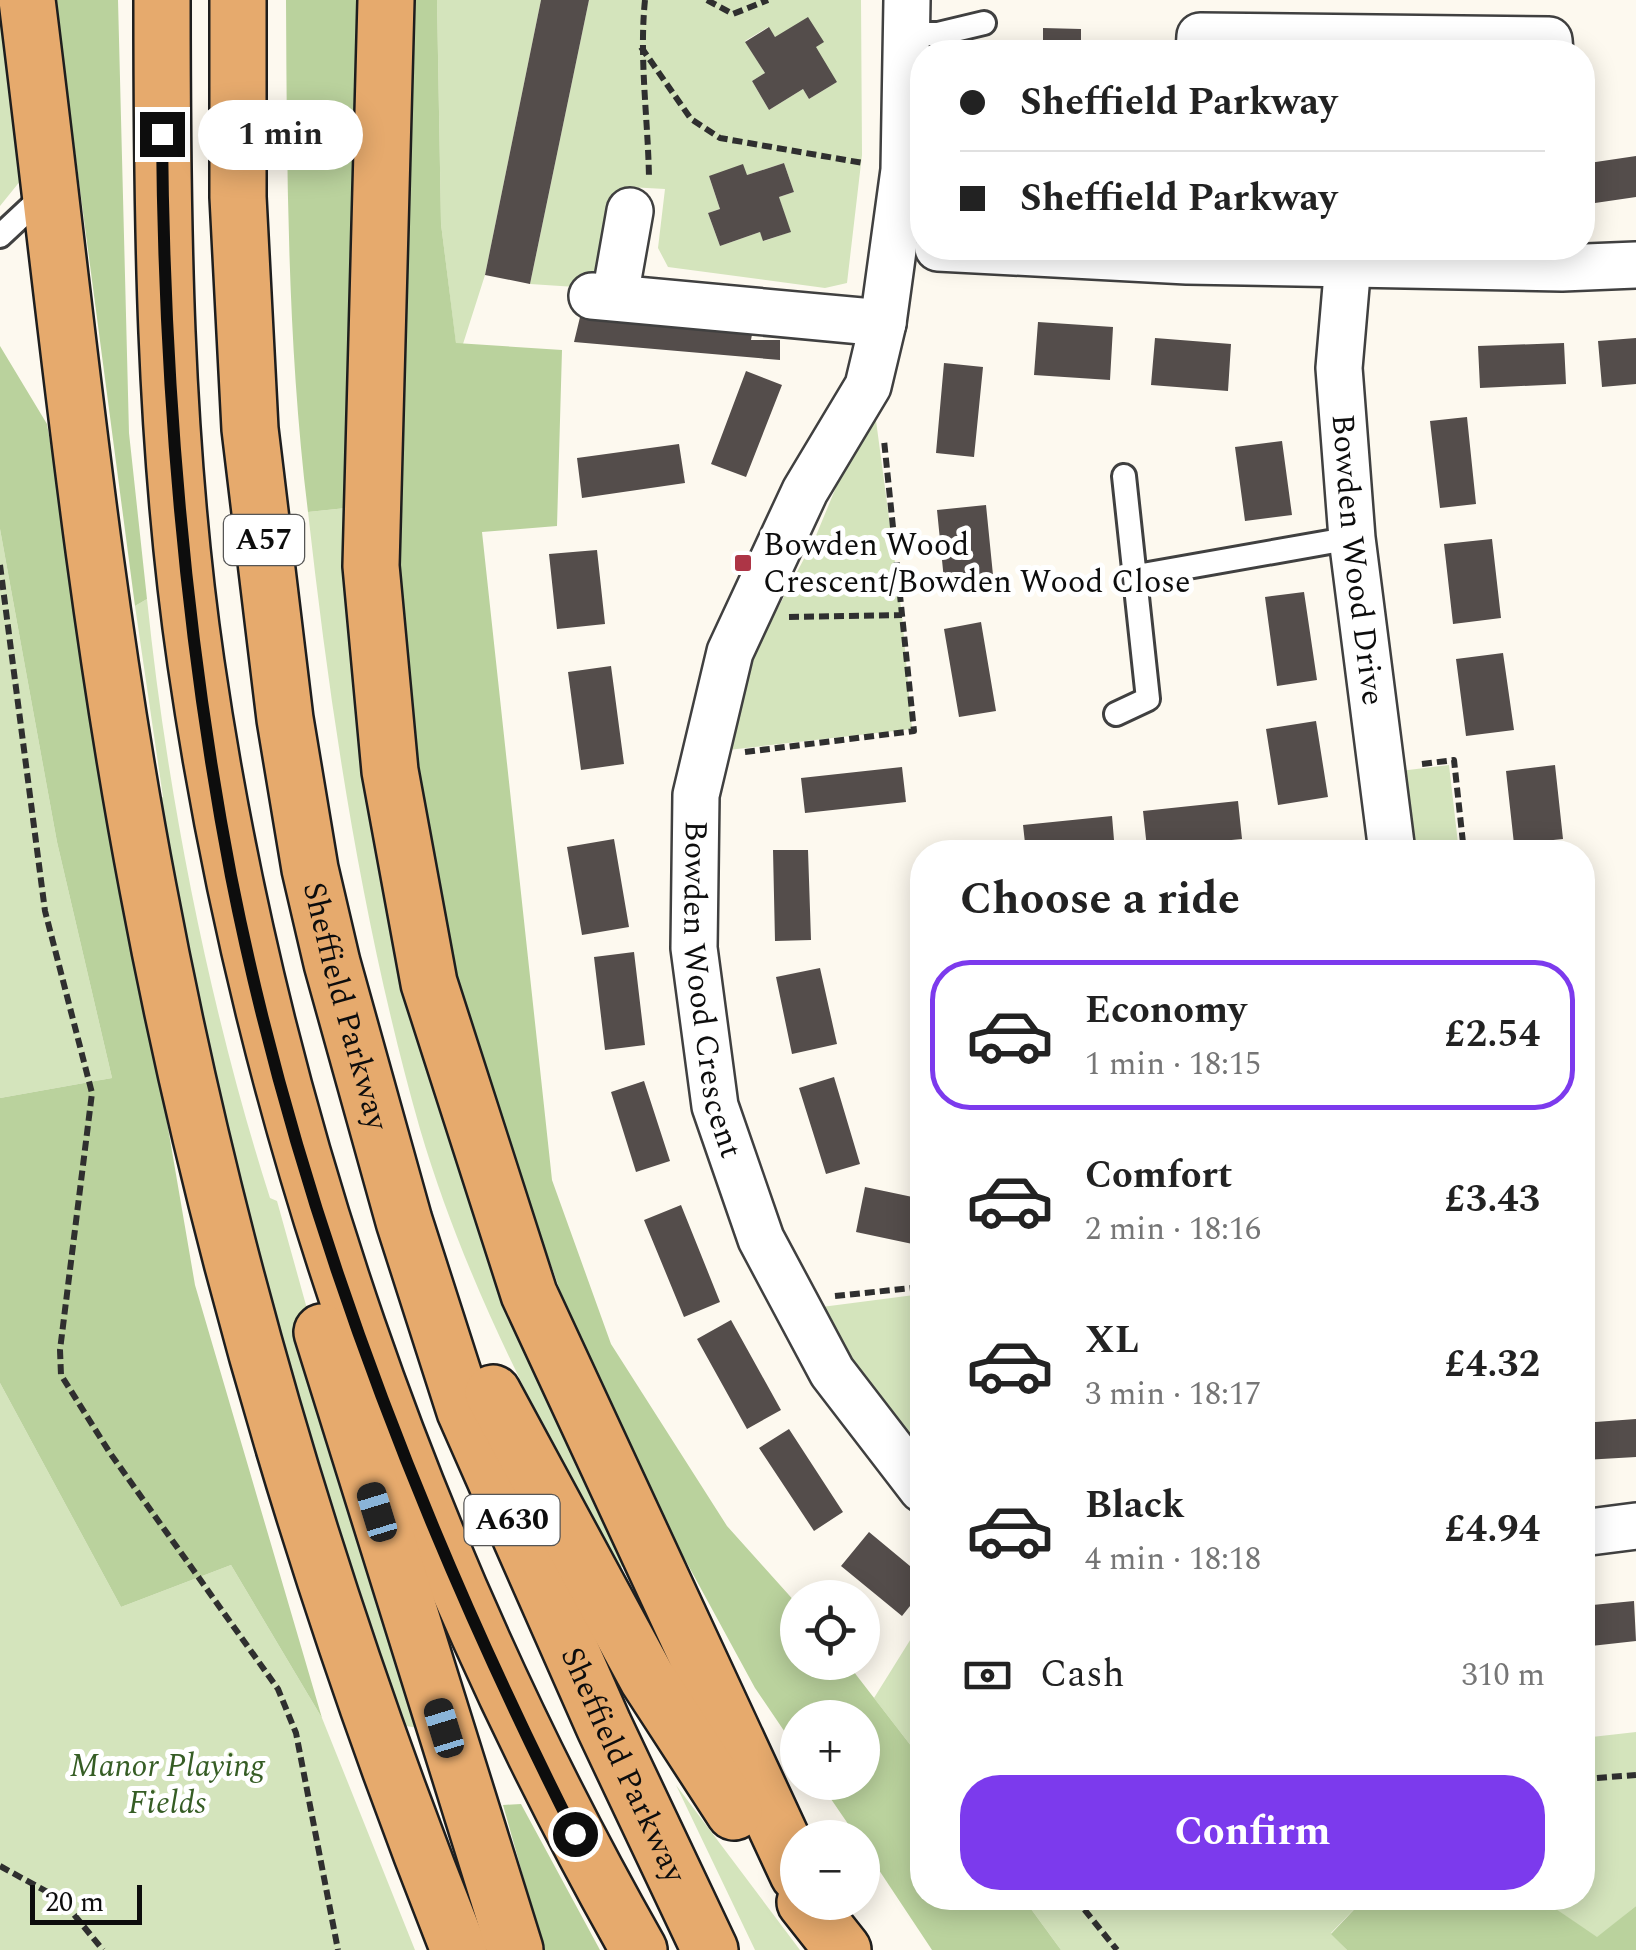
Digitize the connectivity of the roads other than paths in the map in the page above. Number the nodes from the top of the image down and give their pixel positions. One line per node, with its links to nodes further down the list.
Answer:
1 (27, 0): 9 (highway)
2 (162, 0): 25 (highway, Sheffield Parkway / A57)
3 (238, 0): 26 (highway, Sheffield Parkway / A57)
4 (386, 0): 30 (highway)
5 (907, 17): 6 (lane); 10 (street, Bowden Wood Crescent)
6 (984, 23)
7 (1200, 40): 8 (street)
8 (1549, 40)
9 (51, 188): 12 (lane); 32 (highway)
10 (910, 200)
11 (630, 211): 19 (street)
12 (0, 236)
13 (912, 260): 19 (street, Bowden Wood Crescent)
14 (1294, 260): 17 (street)
15 (1476, 260): 17 (street)
16 (1586, 260): 18 (street)
17 (1348, 263): 21 (street, Bowden Wood Drive)
18 (1636, 264)
19 (883, 323): 27 (street, Bowden Wood Crescent)
20 (1124, 476): 22 (lane)
21 (1352, 538): 22 (lane); 24 (street, Bowden Wood Drive)
22 (1138, 576): 23 (lane)
23 (1116, 714)
24 (1391, 840)
25 (270, 1044): 33 (highway, A57); 34 (highway, Sheffield Parkway / A630)
26 (360, 1071): 31 (highway, A57); 35 (highway, Sheffield Parkway / A630)
27 (910, 1473)
28 (1636, 1526): 29 (street)
29 (1595, 1532)
30 (780, 1841)
31 (780, 1872)
32 (459, 1950)
33 (514, 1950)
34 (639, 1950)
35 (710, 1950)

